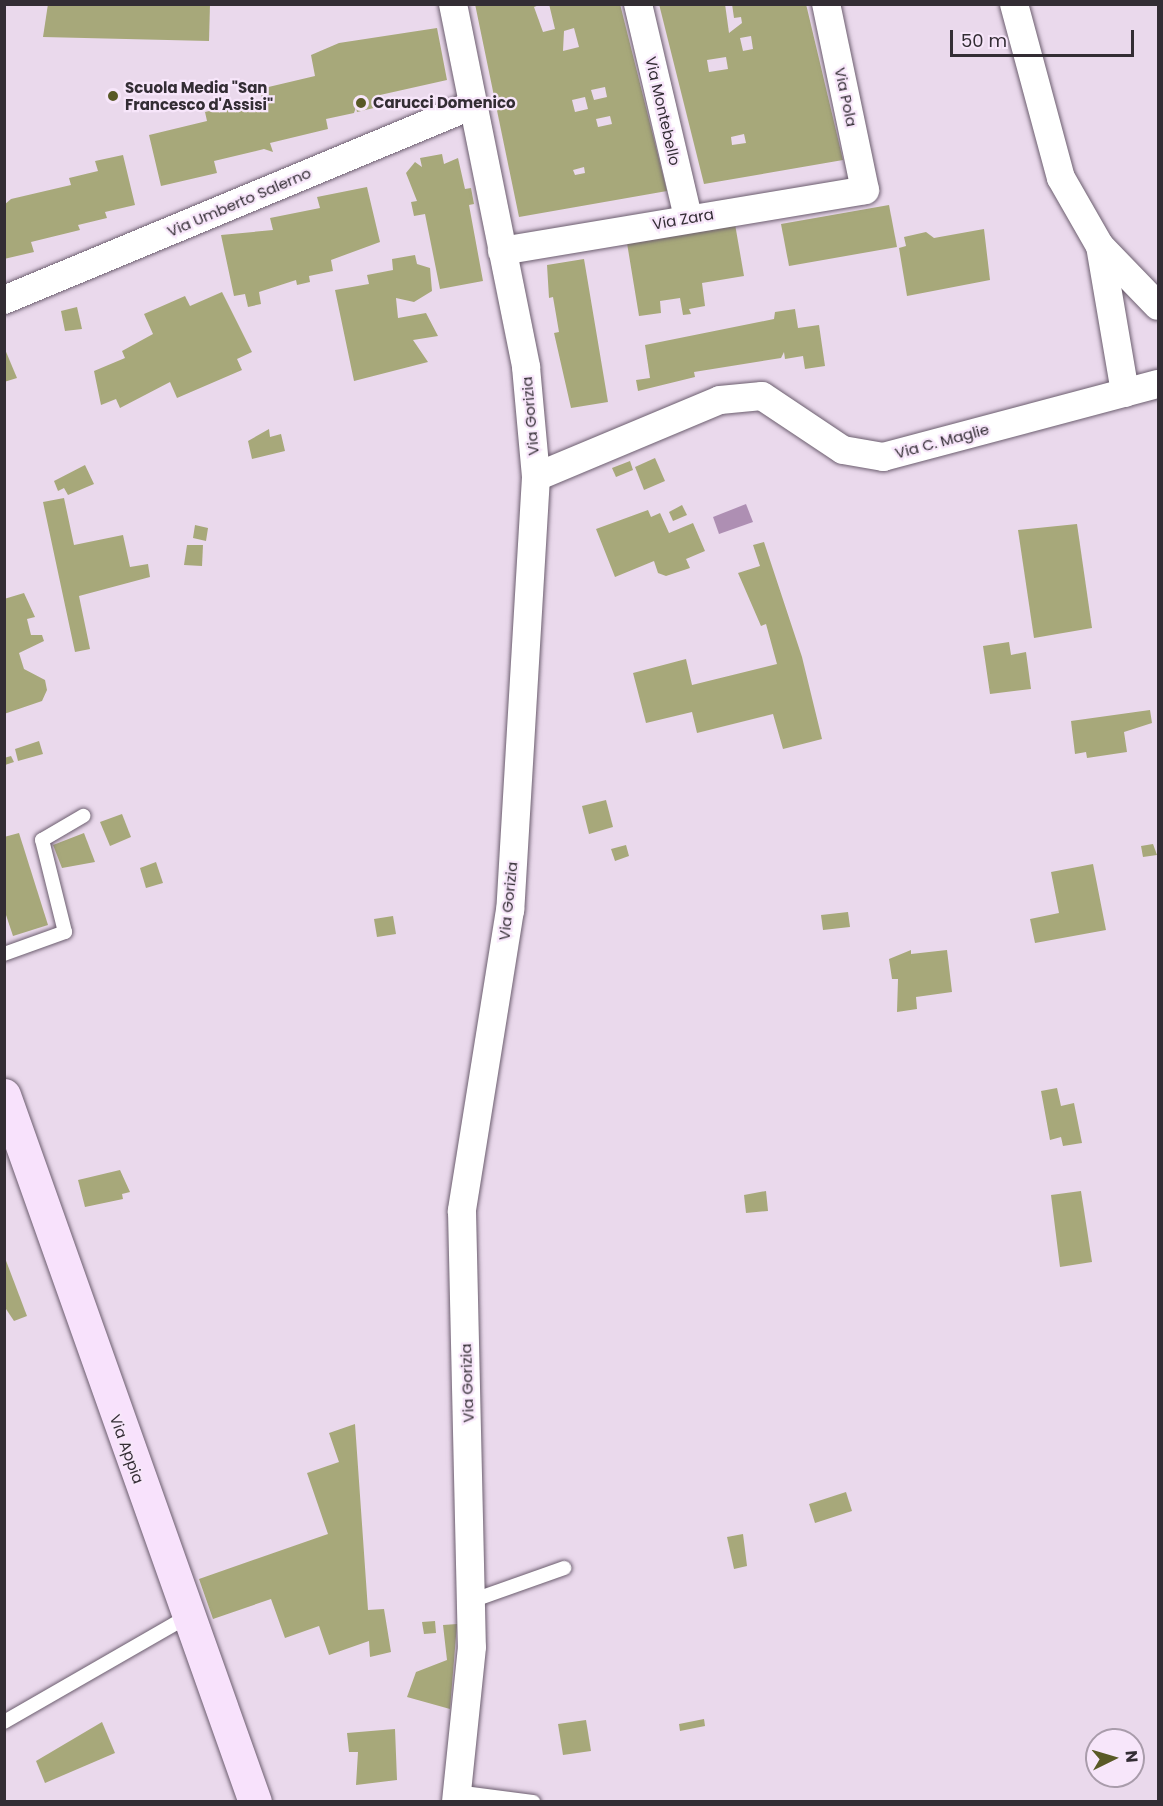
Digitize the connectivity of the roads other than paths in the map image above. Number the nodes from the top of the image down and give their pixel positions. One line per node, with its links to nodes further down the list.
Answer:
1 (453, 4): 5 (street, Via Gorizia)
2 (638, 4): 7 (street, Via Montebello)
3 (826, 4): 6 (street, Via Pola)
4 (1014, 4): 8 (street)
5 (473, 105): 9 (street, Via Gorizia); 10 (street, Via Umberto Salerno)
6 (865, 190): 7 (street, Via Zara)
7 (688, 218): 9 (street, Via Zara)
8 (1100, 246): 11 (street); 13 (street)
9 (502, 251): 14 (street, Via Gorizia)
10 (4, 300)
11 (1158, 306)
12 (1158, 384): 13 (street, Via C. Maglie)
13 (1125, 393): 14 (street, Via C. Maglie)
14 (536, 477): 19 (street, Via Gorizia)
15 (83, 816): 16 (lane)
16 (4, 954)
17 (4, 1095): 20 (main road, Via Appia)
18 (564, 1568): 19 (lane)
19 (471, 1601): 22 (street, Via Gorizia)
20 (188, 1617): 21 (lane); 23 (main road, Via Appia)
21 (4, 1722)
22 (456, 1797): 24 (lane)
23 (255, 1802)
24 (533, 1802)

